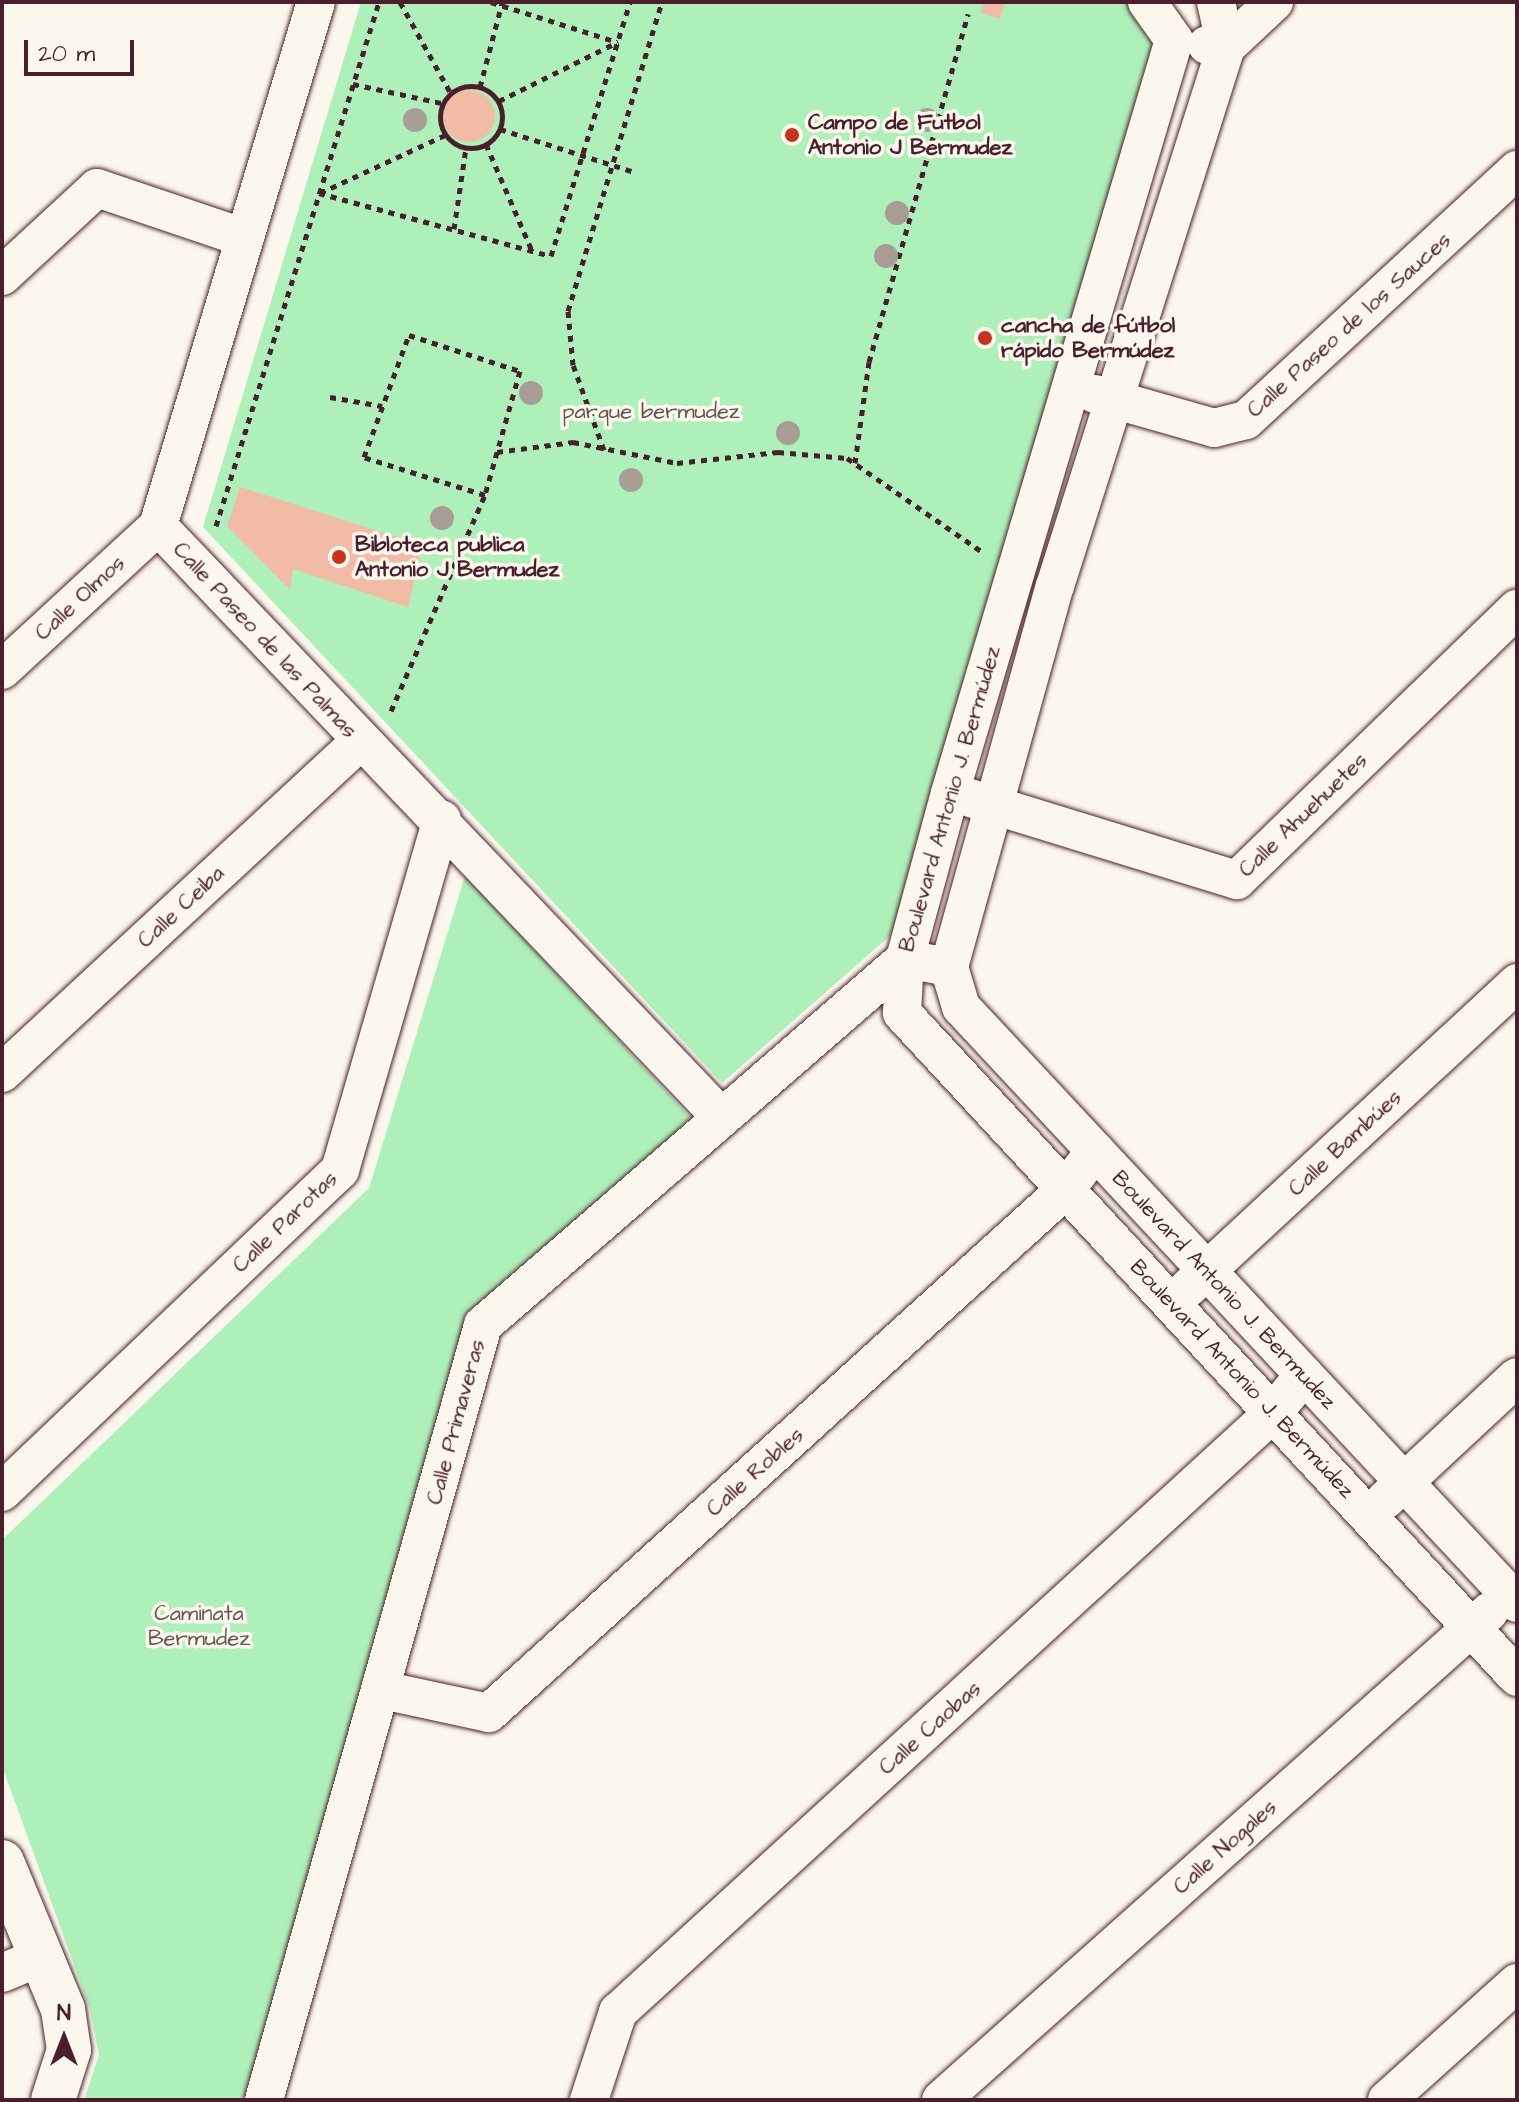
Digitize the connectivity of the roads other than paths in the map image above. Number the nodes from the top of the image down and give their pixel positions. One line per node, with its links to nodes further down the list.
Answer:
1 (316, 2): 8 (street, Calle Paseo de las Palmas)
2 (1147, 2): 5 (street)
3 (1216, 2): 6 (street, Boulevard Antonio J. Bermúdez)
4 (1274, 2): 6 (street)
5 (1174, 40): 6 (street); 10 (street, Boulevard Antonio J. Bermúdez)
6 (1226, 47): 11 (street, Boulevard Antonio J. Bermúdez)
7 (1517, 170): 11 (street, Calle Paseo de los Sauces)
8 (245, 238): 9 (street); 12 (street, Calle Paseo de las Palmas)
9 (2, 276)
10 (1068, 386): 11 (street, Calle Paseo de los Sauces); 16 (street, Boulevard Antonio J. Bermúdez)
11 (1119, 401): 17 (street, Boulevard Antonio J. Bermúdez)
12 (158, 526): 14 (street, Calle Olmos); 15 (street, Calle Paseo de las Palmas)
13 (1517, 609): 17 (street, Calle Ahuehuetes)
14 (2, 670)
15 (360, 741): 18 (street, Calle Paseo de las Palmas); 22 (street, Calle Ceiba)
16 (950, 793): 17 (street, Calle Ahuehuetes); 19 (street, Boulevard Antonio J. Bermúdez)
17 (995, 805): 20 (street, Boulevard Antonio J. Bermúdez)
18 (442, 820): 23 (street, Calle Paseo de las Palmas); 32 (street, Calle Parotas)
19 (905, 959): 20 (street); 23 (street, Calle Primaveras); 25 (street, Boulevard Antonio J. Bermúdez)
20 (949, 967): 24 (street, Boulevard Antonio J. Bermudez)
21 (1517, 983): 26 (street, Calle Bambúes)
22 (2, 1073)
23 (719, 1115): 37 (street, Calle Primaveras)
24 (1095, 1151): 25 (street, Calle Robles); 26 (street, Boulevard Antonio J. Bermudez)
25 (1066, 1189): 27 (street, Boulevard Antonio J. Bermúdez); 37 (street, Calle Robles)
26 (1207, 1271): 27 (street, Calle Bambúes); 28 (street, Boulevard Antonio J. Bermudez)
27 (1171, 1303): 30 (street, Boulevard Antonio J. Bermúdez)
28 (1304, 1375): 30 (street, Calle Caobas); 31 (street, Boulevard Antonio J. Bermudez)
29 (1517, 1377): 31 (street)
30 (1273, 1413): 33 (street, Boulevard Antonio J. Bermúdez); 43 (street, Calle Caobas)
31 (1405, 1483): 33 (street); 34 (street, Boulevard Antonio J. Bermudez)
32 (2, 1492)
33 (1367, 1515): 35 (street, Boulevard Antonio J. Bermúdez)
34 (1513, 1599): 35 (street, Calle Nogales)
35 (1471, 1628): 36 (street, Boulevard Antonio J. Bermúdez); 44 (street, Calle Nogales)
36 (1517, 1677)
37 (382, 1690): 42 (street, Calle Primaveras)
38 (2, 1862): 39 (street)
39 (21, 1965): 41 (street)
40 (1517, 1983): 45 (street)
41 (53, 2100)
42 (264, 2100)
43 (589, 2100)
44 (941, 2100)
45 (1387, 2100)

